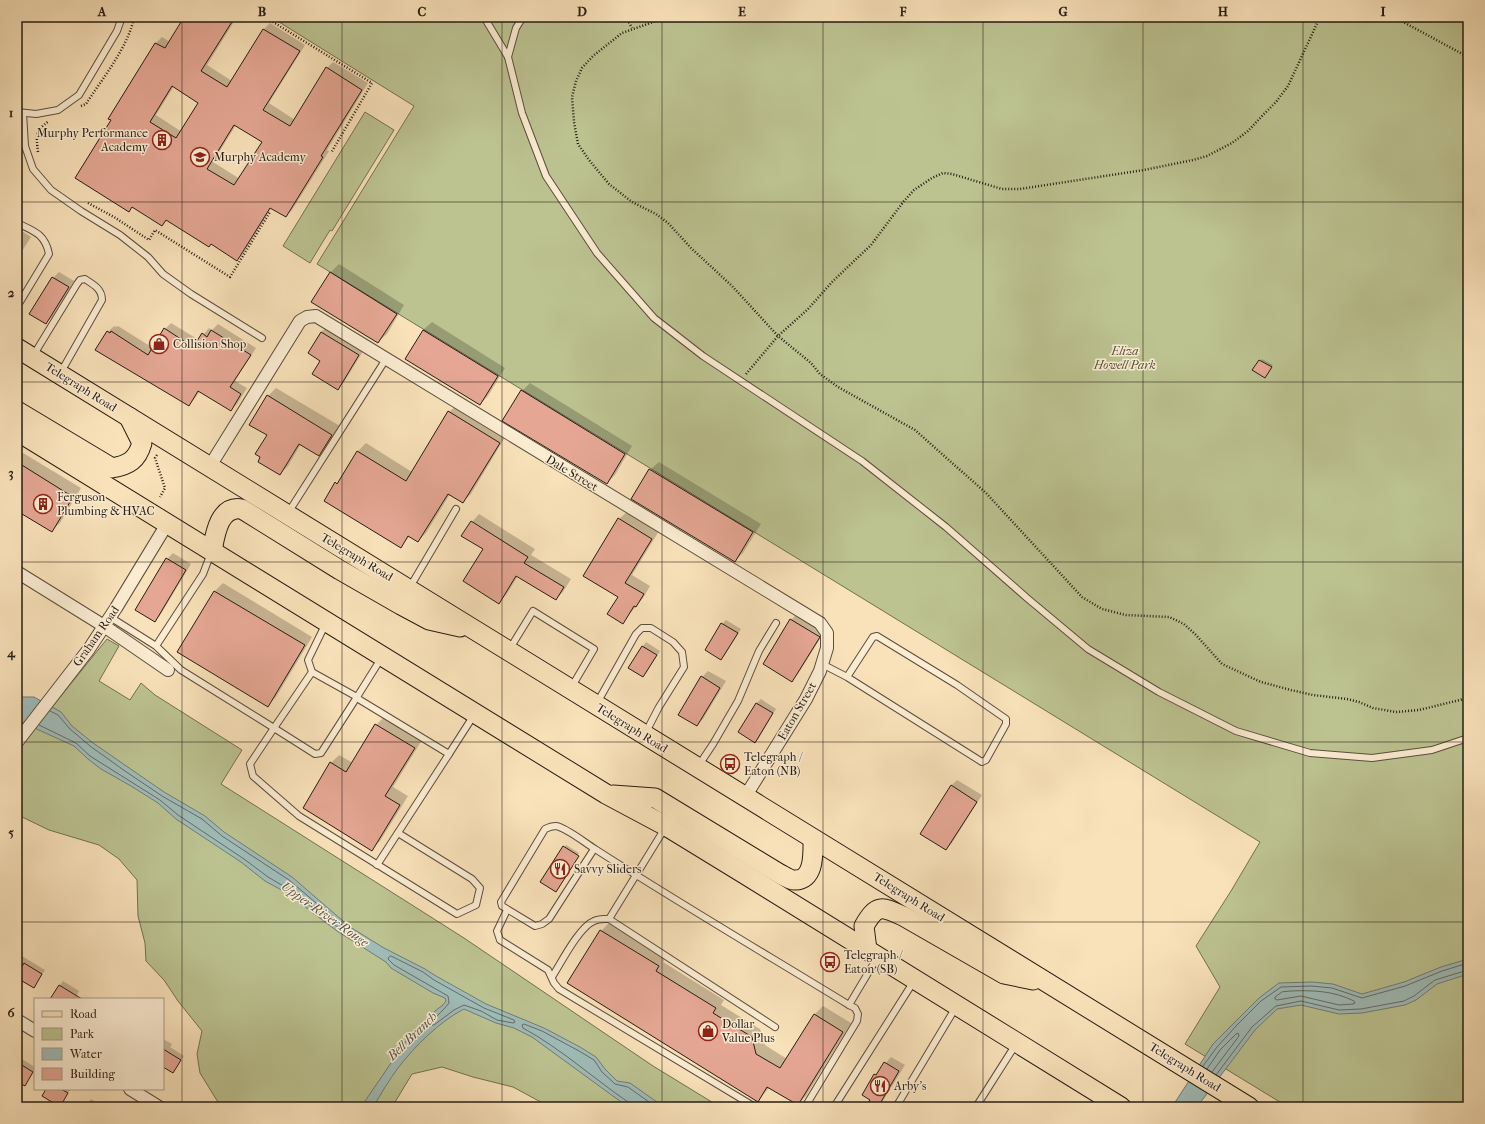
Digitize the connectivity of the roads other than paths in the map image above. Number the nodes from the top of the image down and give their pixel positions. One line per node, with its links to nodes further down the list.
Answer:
1 (122, 17): 5 (lane)
2 (484, 17): 4 (lane)
3 (523, 17): 4 (lane)
4 (508, 56): 40 (lane)
5 (20, 113): 8 (lane)
6 (17, 223): 7 (lane)
7 (17, 302)
8 (262, 338)
9 (25, 353): 11 (main road, Telegraph Road); 11 (lane)
10 (386, 359): 15 (street, Dale Street); 17 (lane); 26 (street, Dale Street)
11 (60, 374): 13 (main road, Telegraph Road)
12 (17, 411): 13 (main road)
13 (129, 417): 15 (main road, Telegraph Road)
14 (17, 431): 18 (main road)
15 (210, 466): 17 (main road, Telegraph Road)
16 (456, 509): 21 (lane)
17 (287, 514): 21 (main road, Telegraph Road)
18 (167, 524): 19 (main road); 22 (street, Graham Road)
19 (212, 551): 23 (main road); 25 (main road); 27 (lane)
20 (17, 572): 22 (street)
21 (409, 589): 25 (main road, Telegraph Road)
22 (107, 622): 27 (lane); 31 (street); 41 (street, Graham Road)
23 (326, 622): 29 (main road); 32 (lane)
24 (776, 623): 43 (lane)
25 (477, 632): 28 (main road, Telegraph Road)
26 (828, 640): 30 (street, Eaton Street)
27 (156, 646): 38 (lane)
28 (509, 651): 34 (main road, Telegraph Road); 34 (lane)
29 (382, 656): 35 (lane); 37 (main road)
30 (822, 664): 33 (lane); 45 (street, Eaton Street)
31 (168, 670)
32 (312, 672): 35 (lane); 38 (lane)
33 (847, 677): 33 (lane)
34 (570, 690): 36 (main road, Telegraph Road)
35 (357, 697): 38 (lane); 42 (lane)
36 (596, 705): 39 (main road, Telegraph Road); 39 (lane)
37 (475, 714): 42 (lane); 44 (main road)
38 (274, 728): 50 (lane)
39 (644, 735): 43 (main road, Telegraph Road)
40 (1468, 738)
41 (17, 742)
42 (450, 754): 47 (lane)
43 (697, 768): 45 (main road, Telegraph Road)
44 (606, 794): 46 (main road); 48 (main road)
45 (745, 797): 48 (main road, Telegraph Road)
46 (666, 826): 51 (lane); 54 (main road)
47 (398, 833): 50 (lane); 50 (lane)
48 (813, 839): 57 (main road, Telegraph Road)
49 (594, 849): 51 (lane); 52 (lane); 52 (lane)
50 (377, 864)
51 (636, 875): 53 (lane); 58 (lane)
52 (507, 910): 55 (lane)
53 (609, 919): 55 (lane); 61 (lane)
54 (872, 954): 56 (main road); 57 (main road); 58 (lane)
55 (552, 977): 67 (lane)
56 (915, 979): 59 (main road); 69 (lane)
57 (1046, 982): 65 (main road, Telegraph Road)
58 (849, 1005): 68 (lane)
59 (957, 1006): 63 (main road); 70 (lane)
60 (17, 1020): 62 (street)
61 (775, 1027)
62 (34, 1030)
63 (1017, 1042): 71 (lane); 72 (main road)
64 (132, 1090): 66 (street)
65 (1241, 1102)
66 (159, 1107)
67 (755, 1107)
68 (805, 1107)
69 (834, 1107)
70 (896, 1107)
71 (976, 1107)
72 (1121, 1107)

